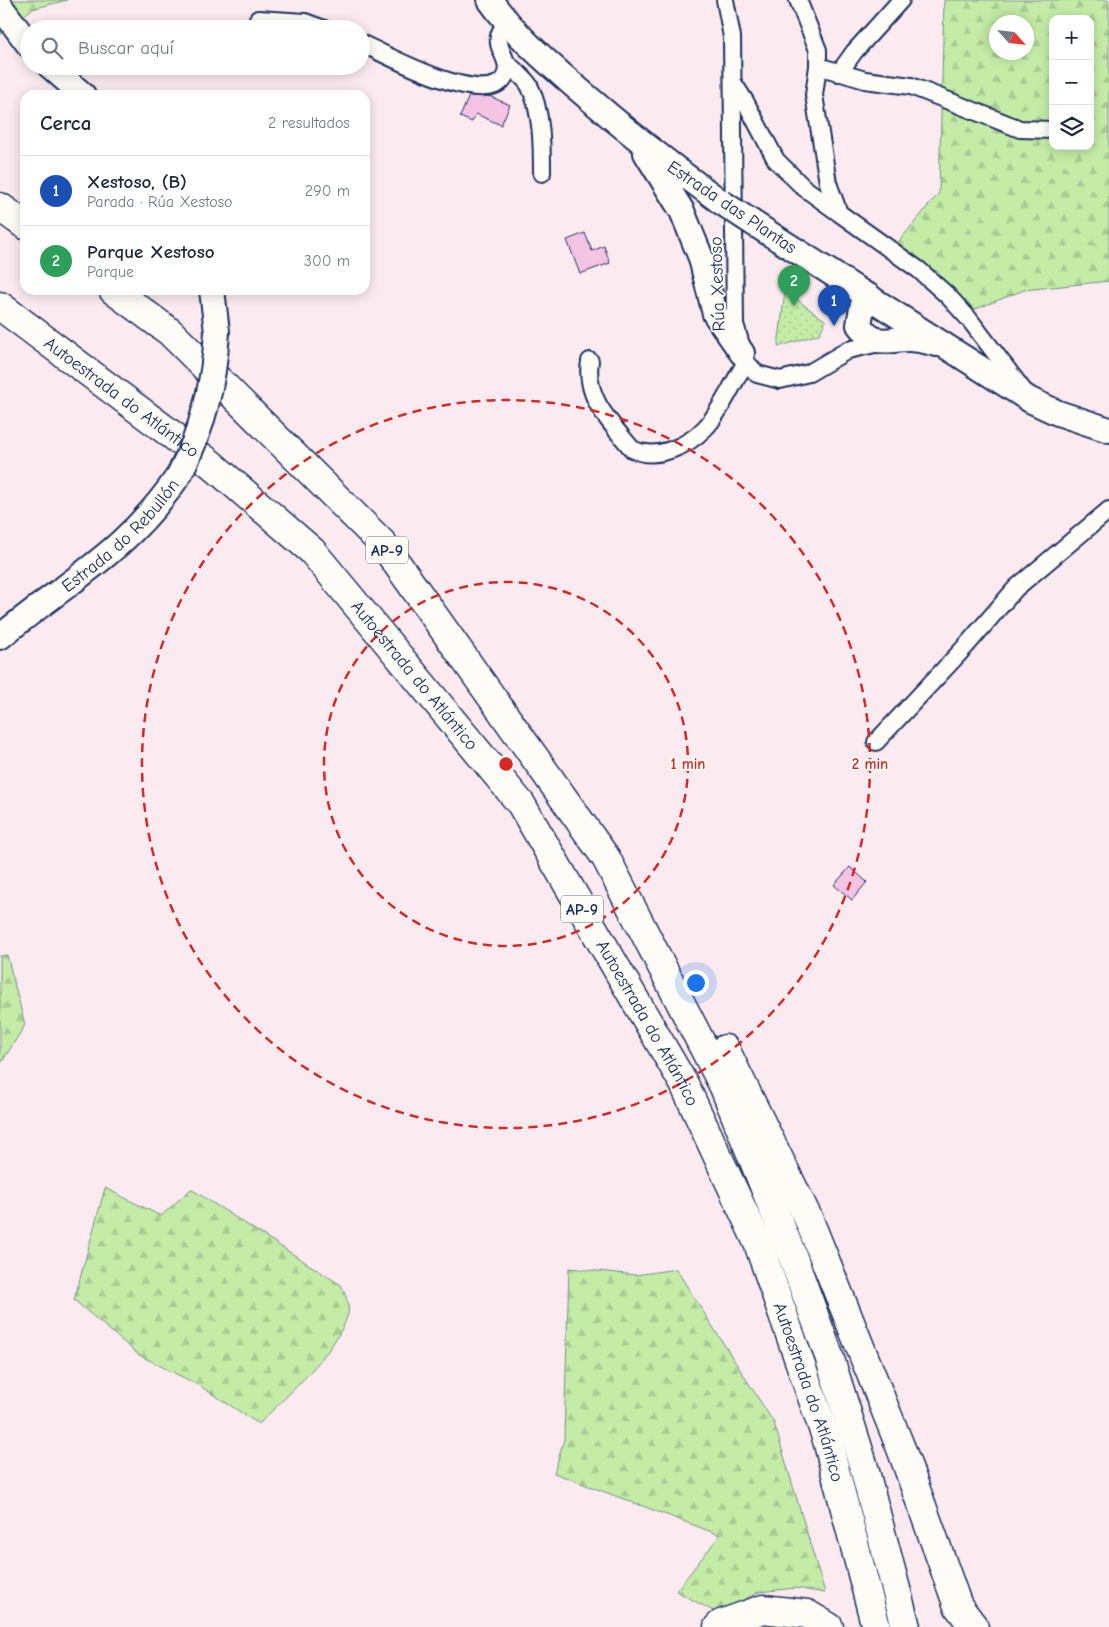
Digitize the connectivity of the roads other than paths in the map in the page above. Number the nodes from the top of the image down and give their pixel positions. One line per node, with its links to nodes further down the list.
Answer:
1 (490, 0): 8 (street, Estrada das Plantas)
2 (724, 0): 15 (street, Rúa Xestoso)
3 (798, 0): 12 (street)
4 (901, 0): 13 (street)
5 (0, 6): 9 (street)
6 (258, 19): 7 (street)
7 (274, 20)
8 (506, 22): 11 (street); 18 (street, Estrada das Plantas)
9 (20, 33)
10 (370, 47): 11 (street)
11 (507, 63): 19 (street)
12 (818, 66): 13 (street); 21 (street)
13 (839, 73): 17 (street)
14 (60, 75): 16 (street)
15 (734, 84): 21 (street); 30 (street, Rúa Xestoso)
16 (77, 90)
17 (1049, 130)
18 (638, 141): 25 (street, Estrada das Plantas, bridge); 30 (street)
19 (542, 173)
20 (0, 207): 22 (highway)
21 (839, 213): 32 (street)
22 (20, 221)
23 (120, 295): 37 (highway, Autoestrada do Atlántico / AP-9)
24 (213, 295): 35 (street, Estrada do Rebullón, bridge)
25 (869, 296): 27 (street); 28 (street, Estrada das Plantas)
26 (0, 306): 40 (highway, Autoestrada do Atlántico / AP-9)
27 (859, 325): 28 (street); 29 (street)
28 (895, 334): 29 (street); 32 (street, Estrada das Plantas)
29 (848, 350): 30 (street)
30 (744, 358): 31 (street)
31 (590, 361)
32 (1030, 400): 33 (street, Estrada das Plantas)
33 (1109, 430)
34 (1109, 510): 36 (street)
35 (0, 637)
36 (876, 742)
37 (606, 858): 41 (highway, Autoestrada do Atlántico / AP-9); 42 (highway)
38 (718, 1627): 39 (highway)
39 (829, 1627)
40 (876, 1627)
41 (906, 1627)
42 (974, 1627)

